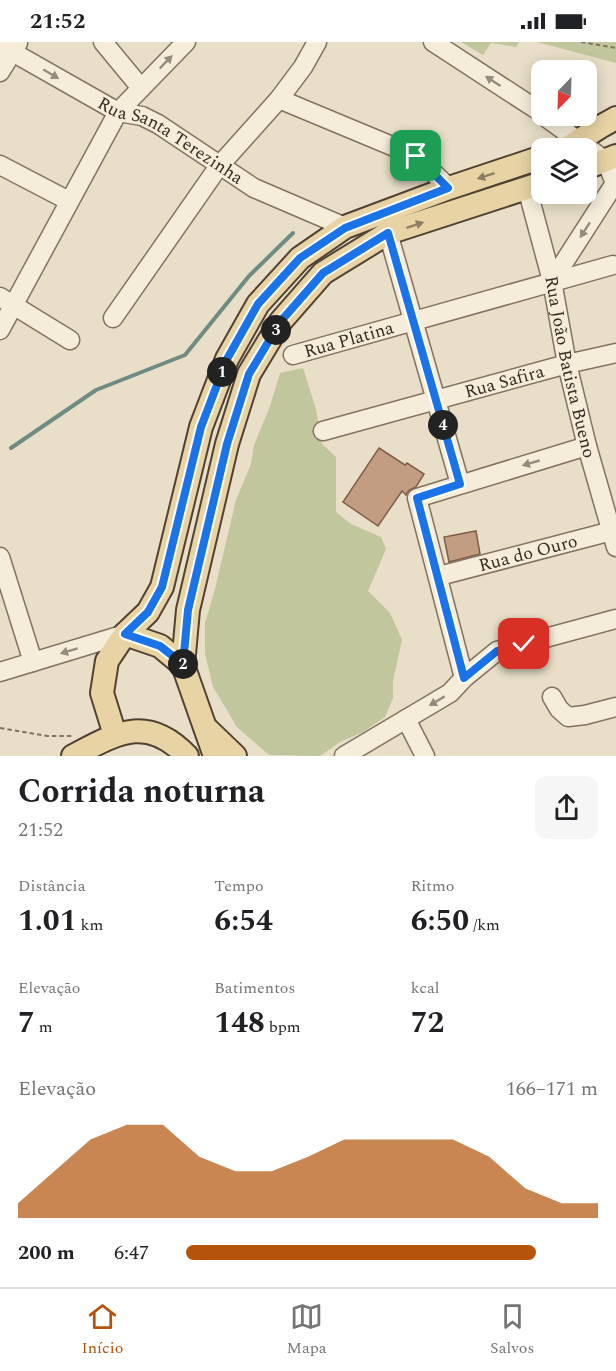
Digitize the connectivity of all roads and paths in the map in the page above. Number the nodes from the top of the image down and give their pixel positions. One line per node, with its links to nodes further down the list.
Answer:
1 (103, 42): 9 (street)
2 (186, 42): 9 (street, one-way to 2)
3 (318, 42): 10 (street)
4 (433, 42): 11 (street, one-way to 4)
5 (581, 42): 7 (path)
6 (11, 46): 8 (street); 12 (street, Rua Santa Terezinha, one-way to 12)
7 (616, 48)
8 (0, 72)
9 (141, 88): 12 (street)
10 (279, 99): 20 (street); 22 (street)
11 (531, 106)
12 (118, 112): 20 (street, Rua Santa Terezinha); 23 (street)
13 (616, 118): 16 (main road)
14 (555, 126): 15 (street)
15 (567, 138)
16 (583, 138)
17 (531, 161): 22 (main road, one-way to 22)
18 (603, 162): 28 (street, one-way to 28)
19 (0, 165): 23 (street)
20 (219, 166): 25 (street, Rua Santa Terezinha); 30 (street)
21 (531, 187): 26 (main road, one-way to 21)
22 (448, 188): 25 (main road)
23 (69, 201): 29 (street)
24 (537, 204): 28 (street, Rua João Batista Bueno)
25 (345, 228): 45 (main road)
26 (388, 233): 31 (street); 47 (main road)
27 (613, 265): 28 (street, Rua Platina)
28 (552, 281): 31 (street, Rua Platina); 36 (street, Rua João Batista Bueno)
29 (7, 302): 32 (street); 33 (street)
30 (112, 318)
31 (414, 319): 35 (street, Rua Platina); 37 (street)
32 (0, 330)
33 (69, 340)
34 (616, 353): 36 (street, Rua Safira)
35 (293, 355)
36 (567, 364): 37 (street, Rua Safira); 39 (street, Rua João Batista Bueno)
37 (436, 401): 38 (street, Rua Safira); 40 (street)
38 (323, 431)
39 (587, 446): 40 (street, one-way to 40); 41 (street, Rua João Batista Bueno)
40 (460, 484): 43 (street)
41 (615, 536): 43 (street, Rua do Ouro)
42 (0, 557): 46 (street)
43 (439, 576): 49 (street)
44 (616, 619): 49 (street)
45 (125, 634): 46 (street, one-way to 46); 47 (main road); 55 (main road)
46 (33, 662): 48 (street)
47 (183, 664): 53 (main road)
48 (0, 672)
49 (464, 678): 52 (street, one-way to 52)
50 (552, 697): 51 (street)
51 (616, 707)
52 (406, 719): 60 (street); 61 (street)
53 (203, 722): 57 (main road); 58 (main road); 59 (main road)
54 (0, 728): 56 (path)
55 (115, 735): 56 (main road); 57 (main road)
56 (77, 746)
57 (182, 751)
58 (215, 756)
59 (235, 756)
60 (344, 756)
61 (424, 756)

